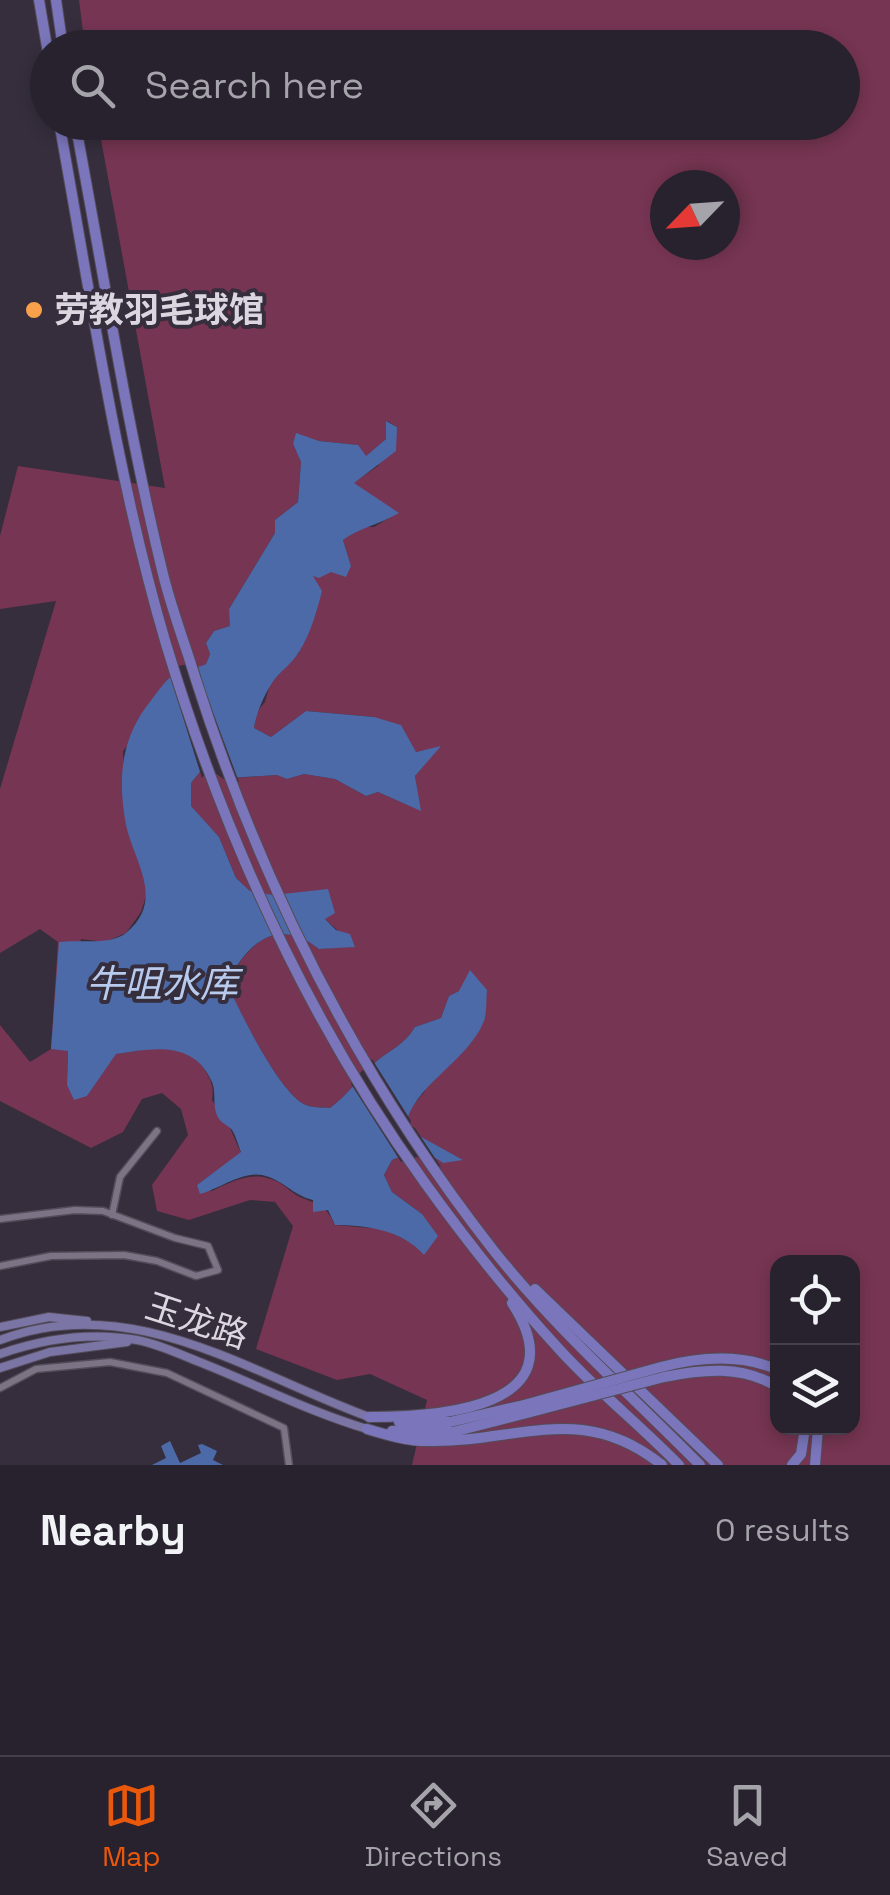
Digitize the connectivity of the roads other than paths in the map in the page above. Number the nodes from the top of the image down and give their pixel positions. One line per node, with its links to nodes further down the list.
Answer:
1 (39, 0): 3 (highway)
2 (56, 0): 4 (highway)
3 (44, 30)
4 (60, 30)
5 (62, 140): 11 (highway)
6 (78, 140): 10 (highway)
7 (157, 1131): 8 (street)
8 (112, 1216): 9 (street); 12 (street)
9 (0, 1220)
10 (493, 1249): 29 (highway, bridge); 30 (highway, bridge)
11 (481, 1256): 23 (highway); 28 (highway, bridge)
12 (0, 1266)
13 (96, 1324): 14 (main road); 15 (main road, 玉龙路); 23 (main road, 玉龙路)
14 (0, 1327)
15 (0, 1340)
16 (142, 1340): 17 (main road, 玉龙路); 18 (main road); 23 (main road, 玉龙路)
17 (0, 1354)
18 (0, 1368)
19 (770, 1368): 20 (highway)
20 (662, 1372): 21 (highway); 23 (highway, bridge)
21 (770, 1383)
22 (0, 1388): 26 (street)
23 (368, 1423): 27 (highway)
24 (803, 1435): 31 (highway)
25 (817, 1435): 32 (highway)
26 (289, 1465)
27 (662, 1465)
28 (679, 1465)
29 (700, 1465)
30 (718, 1465)
31 (792, 1465)
32 (815, 1465)

